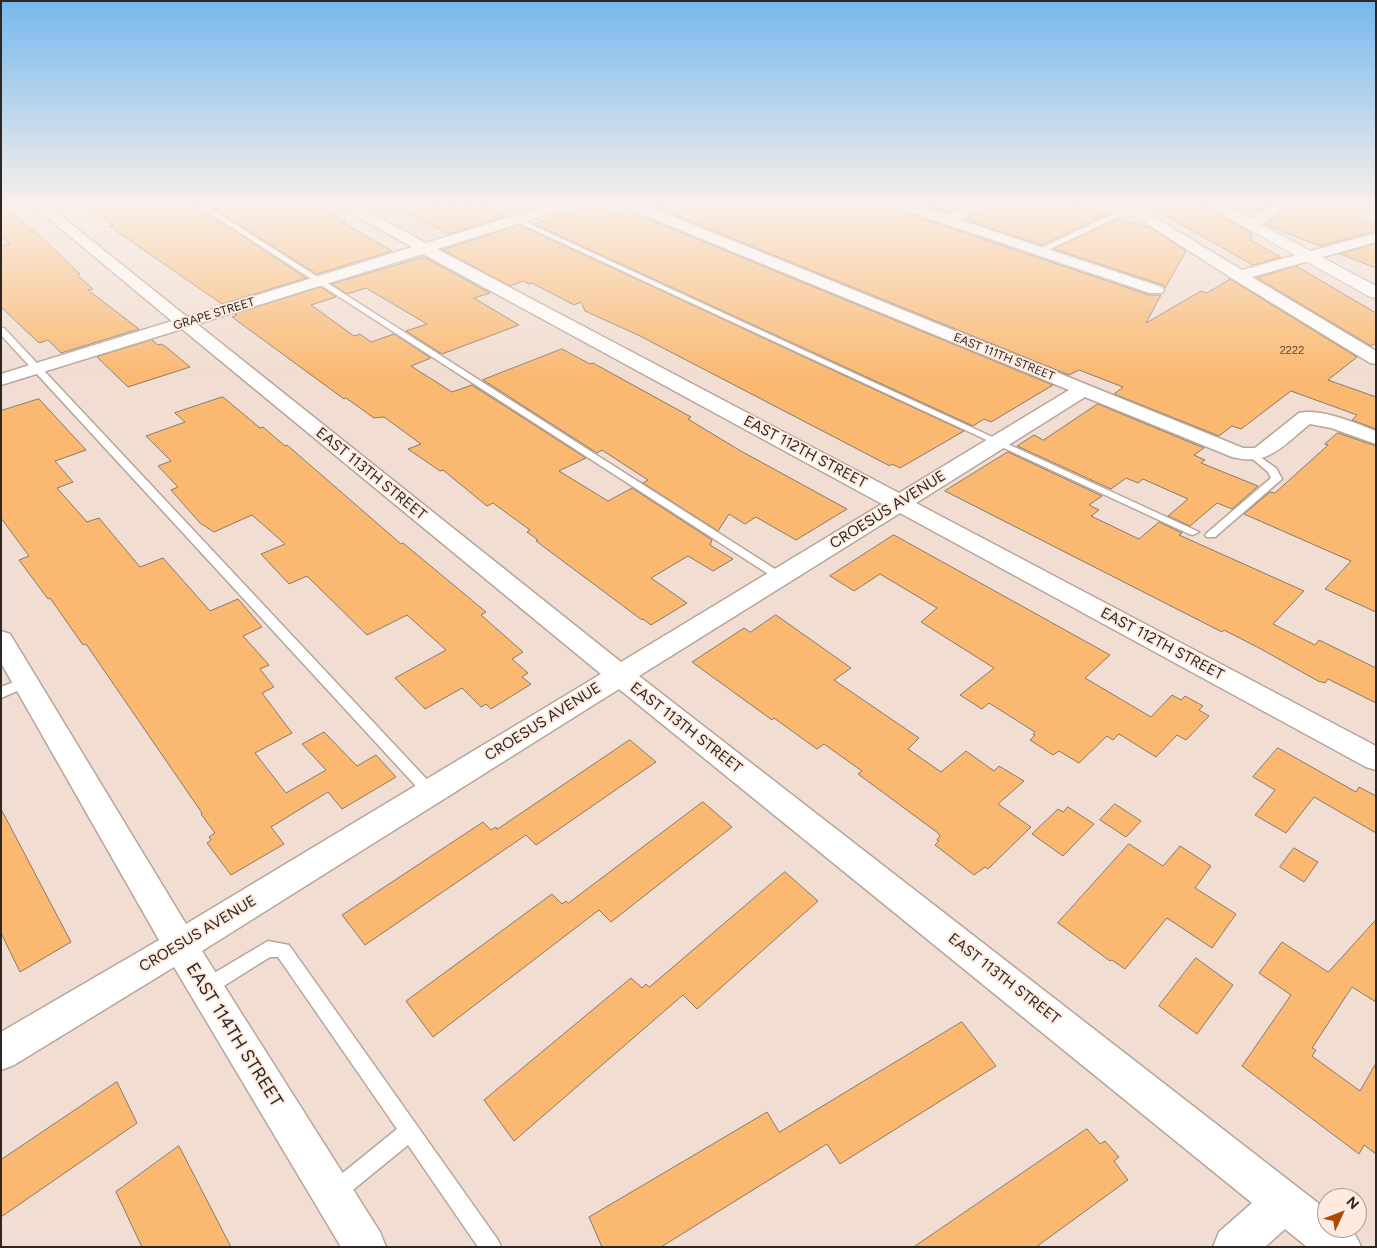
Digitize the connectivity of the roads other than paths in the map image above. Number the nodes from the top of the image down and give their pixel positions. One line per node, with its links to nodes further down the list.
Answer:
1 (108, 261): 15 (street, EAST 113TH STREET)
2 (289, 261): 12 (lane)
3 (383, 261): 12 (street, GRAPE STREET)
4 (450, 261): 24 (street, EAST 112TH STREET)
5 (606, 261): 22 (lane)
6 (769, 261): 20 (street, EAST 111TH STREET)
7 (1070, 261): 13 (street)
8 (1214, 261): 11 (street)
9 (1295, 261): 11 (street)
10 (1314, 261): 14 (street)
11 (1238, 276): 17 (street)
12 (320, 281): 15 (street, GRAPE STREET); 27 (lane)
13 (1156, 290)
14 (1375, 292)
15 (184, 323): 18 (street, GRAPE STREET); 29 (street, EAST 113TH STREET)
16 (1, 330): 18 (lane)
17 (1376, 359)
18 (37, 369): 19 (street, GRAPE STREET); 32 (lane)
19 (1, 380)
20 (1083, 390): 22 (street, CROESUS AVENUE); 23 (street, EAST 111TH STREET)
21 (1376, 438): 23 (street)
22 (997, 443): 24 (street, CROESUS AVENUE); 25 (lane)
23 (1253, 455): 26 (lane)
24 (899, 503): 27 (street, CROESUS AVENUE); 31 (street, EAST 112TH STREET)
25 (1193, 532)
26 (1211, 535)
27 (780, 576): 29 (street, CROESUS AVENUE)
28 (1, 640): 30 (street, EAST 114TH STREET)
29 (620, 675): 32 (street, CROESUS AVENUE); 38 (street, EAST 113TH STREET)
30 (14, 687): 33 (street, EAST 114TH STREET)
31 (1376, 759)
32 (430, 792): 33 (street, CROESUS AVENUE)
33 (180, 946): 34 (street, EAST 114TH STREET); 35 (street, CROESUS AVENUE)
34 (205, 988): 36 (lane); 37 (street, EAST 114TH STREET)
35 (1, 1052)
36 (409, 1130): 37 (lane); 40 (lane)
37 (332, 1194): 39 (street, EAST 114TH STREET)
38 (1284, 1202): 41 (street); 42 (street, EAST 113TH STREET)
39 (365, 1247)
40 (491, 1247)
41 (1234, 1247)
42 (1340, 1247)

